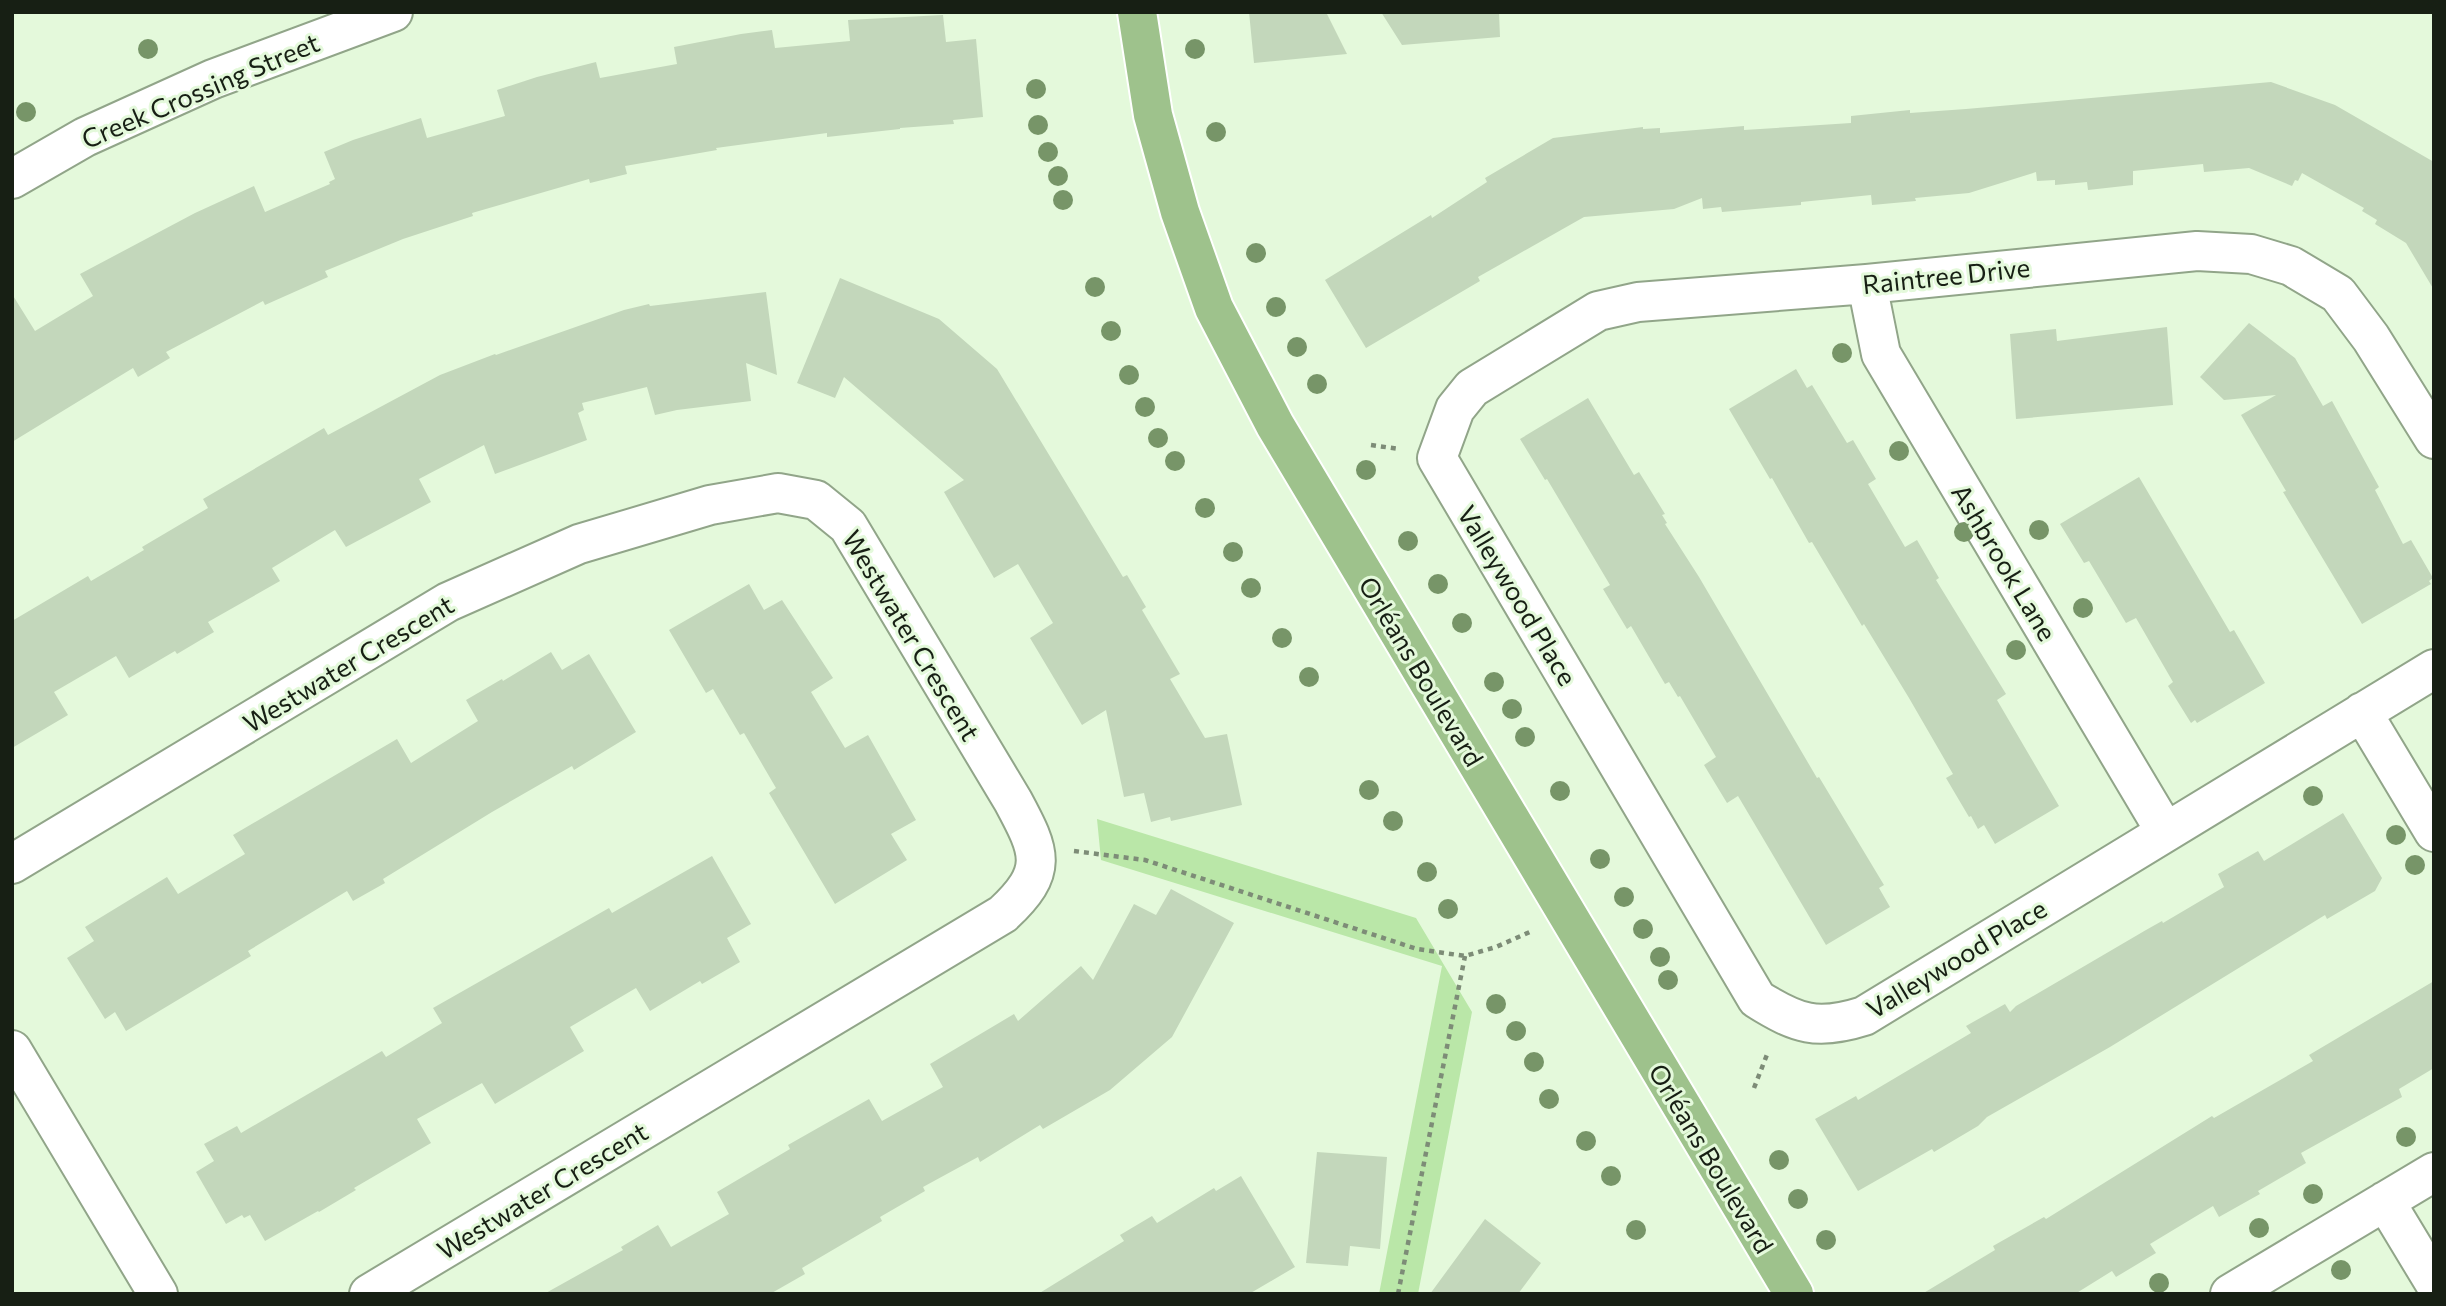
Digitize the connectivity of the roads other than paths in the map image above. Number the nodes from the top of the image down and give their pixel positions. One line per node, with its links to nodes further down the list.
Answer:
1 (393, 12): 3 (street, Creek Crossing Street)
2 (1137, 12): 18 (main road, Orléans Boulevard)
3 (12, 179)
4 (1867, 284): 5 (street, Raintree Drive); 6 (street, Raintree Drive); 9 (street, Ashbrook Lane)
5 (2434, 439)
6 (1437, 457): 9 (street, Valleywood Place)
7 (2434, 669): 8 (street, Valleywood Place)
8 (2362, 712): 9 (street, Valleywood Place); 10 (street)
9 (2165, 831)
10 (2434, 832)
11 (12, 864): 17 (street, Westwater Crescent)
12 (12, 1051): 16 (street)
13 (2434, 1172): 14 (street)
14 (2385, 1201): 15 (street); 19 (street)
15 (2434, 1282)
16 (158, 1294)
17 (369, 1294)
18 (1794, 1294)
19 (2230, 1294)

